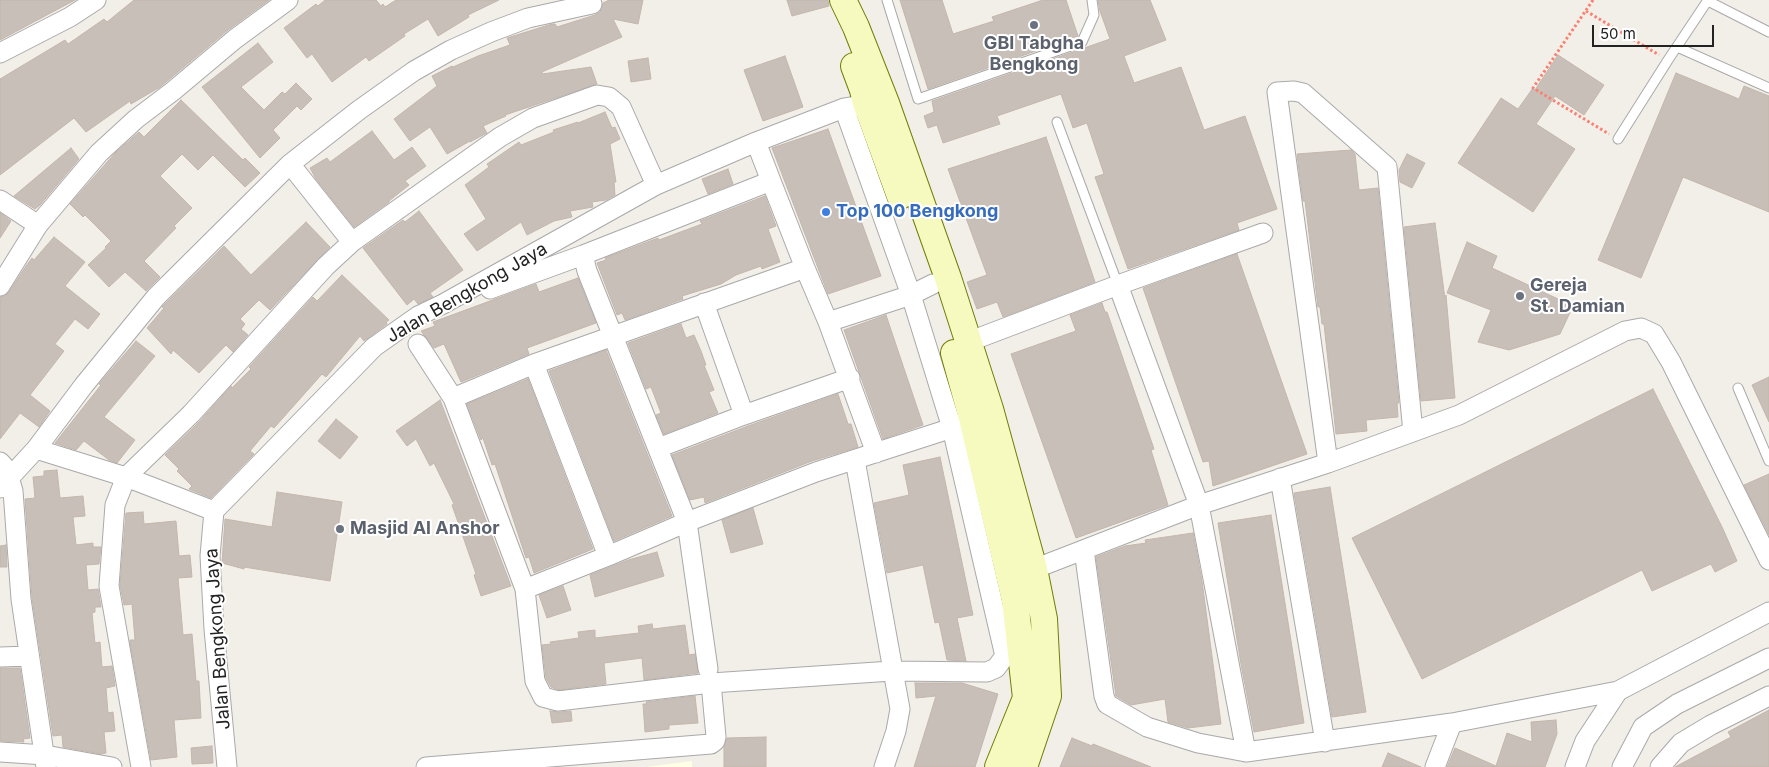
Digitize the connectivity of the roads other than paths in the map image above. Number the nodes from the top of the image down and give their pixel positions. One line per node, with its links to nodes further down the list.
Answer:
1 (96, 0): 10 (street)
2 (288, 0): 20 (street)
3 (841, 0): 12 (main road); 32 (main road)
4 (887, 0): 5 (lane)
5 (1092, 0)
6 (1708, 0): 8 (lane); 9 (lane)
7 (592, 4): 16 (street)
8 (1769, 32)
9 (1676, 47): 11 (lane); 14 (lane)
10 (0, 53)
11 (1769, 88)
12 (855, 106): 15 (street, Jalan Bengkong Jaya); 27 (main road)
13 (1057, 122): 25 (lane)
14 (1618, 139)
15 (756, 142): 17 (street); 18 (street, Jalan Bengkong Jaya)
16 (290, 164): 22 (street); 42 (street)
17 (771, 181): 23 (street); 24 (street)
18 (656, 185): 22 (street); 28 (street, Jalan Bengkong Jaya)
19 (0, 200): 20 (street)
20 (38, 225): 26 (street)
21 (1263, 233): 25 (street)
22 (352, 242): 48 (street)
23 (583, 255): 28 (street); 31 (street)
24 (804, 268): 29 (street); 30 (street)
25 (1118, 285): 32 (street); 51 (street)
26 (0, 286)
27 (922, 290): 30 (street); 39 (main road)
28 (443, 304): 52 (street, Jalan Bengkong Jaya)
29 (704, 304): 31 (street); 38 (street)
30 (828, 322): 35 (street)
31 (613, 336): 34 (street); 41 (street)
32 (968, 342): 57 (main road)
33 (418, 344): 37 (street)
34 (534, 364): 37 (street); 55 (street)
35 (850, 378): 38 (street); 43 (street)
36 (1738, 388): 45 (lane)
37 (453, 398): 58 (street)
38 (744, 415): 41 (street)
39 (962, 423): 43 (street); 59 (main road)
40 (1413, 432): 47 (street); 47 (street); 56 (street)
41 (658, 448): 53 (street)
42 (36, 449): 48 (street); 50 (street)
43 (876, 452): 44 (street)
44 (855, 460): 53 (street); 64 (street)
45 (1769, 461)
46 (0, 462): 50 (street)
47 (1328, 463): 49 (street)
48 (126, 477): 52 (street); 74 (street)
49 (1280, 478): 51 (street); 69 (street)
50 (5, 483): 61 (street)
51 (1199, 505): 54 (street); 71 (street)
52 (214, 511): 75 (street, Jalan Bengkong Jaya)
53 (687, 522): 55 (street); 65 (street)
54 (1084, 550): 57 (street); 71 (street)
55 (608, 556): 58 (street)
56 (1769, 560)
57 (1034, 570): 79 (main road)
58 (525, 589): 65 (street)
59 (1004, 603): 64 (street); 78 (main road)
60 (1769, 612): 66 (street)
61 (29, 656): 62 (street); 72 (street)
62 (0, 657)
63 (1769, 658): 82 (street)
64 (892, 671): 65 (street); 77 (street)
65 (709, 676): 76 (street)
66 (1618, 692): 68 (street); 81 (street)
67 (1769, 696): 83 (street)
68 (1452, 723): 69 (street); 80 (street)
69 (1325, 742): 71 (street)
70 (0, 752): 72 (street)
71 (1246, 752)
72 (45, 761): 73 (street)
73 (112, 767)
74 (141, 767)
75 (228, 767)
76 (426, 767)
77 (884, 767)
78 (998, 767)
79 (1024, 767)
80 (1435, 767)
81 (1575, 767)
82 (1622, 767)
83 (1660, 767)

